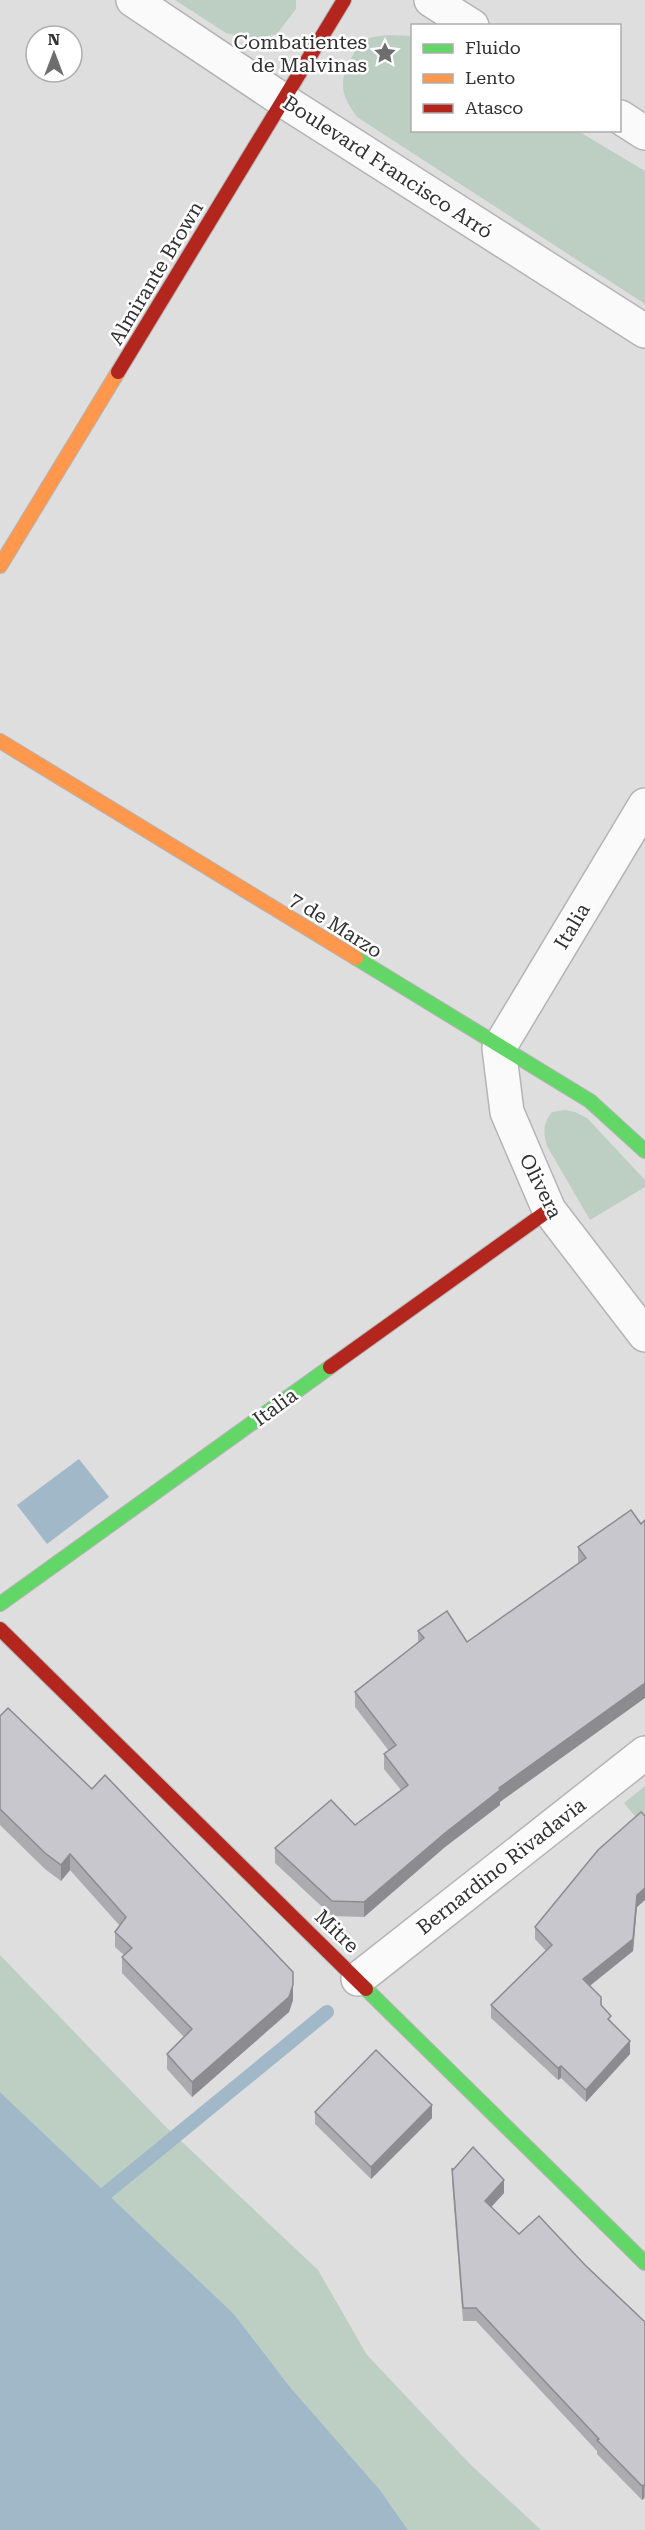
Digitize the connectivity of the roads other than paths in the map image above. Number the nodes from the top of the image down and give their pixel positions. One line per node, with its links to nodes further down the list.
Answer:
1 (133, 0): 5 (street, Boulevard Francisco Arró)
2 (344, 0): 5 (street, Almirante Brown)
3 (431, 0): 4 (street)
4 (469, 24)
5 (284, 101): 8 (street, Boulevard Francisco Arró); 9 (street, Almirante Brown)
6 (621, 118): 7 (street)
7 (645, 133)
8 (645, 331)
9 (0, 566)
10 (0, 741): 12 (street, 7 de Marzo)
11 (645, 805): 12 (street, Italia)
12 (499, 1048): 13 (street, 7 de Marzo); 14 (street, Olivera)
13 (645, 1151)
14 (549, 1210): 15 (street, Olivera); 16 (street, Italia)
15 (645, 1335)
16 (0, 1604)
17 (0, 1629): 19 (street, Mitre)
18 (645, 1753): 19 (street, Bernardino Rivadavia)
19 (358, 1979): 20 (street, Mitre)
20 (645, 2263)

